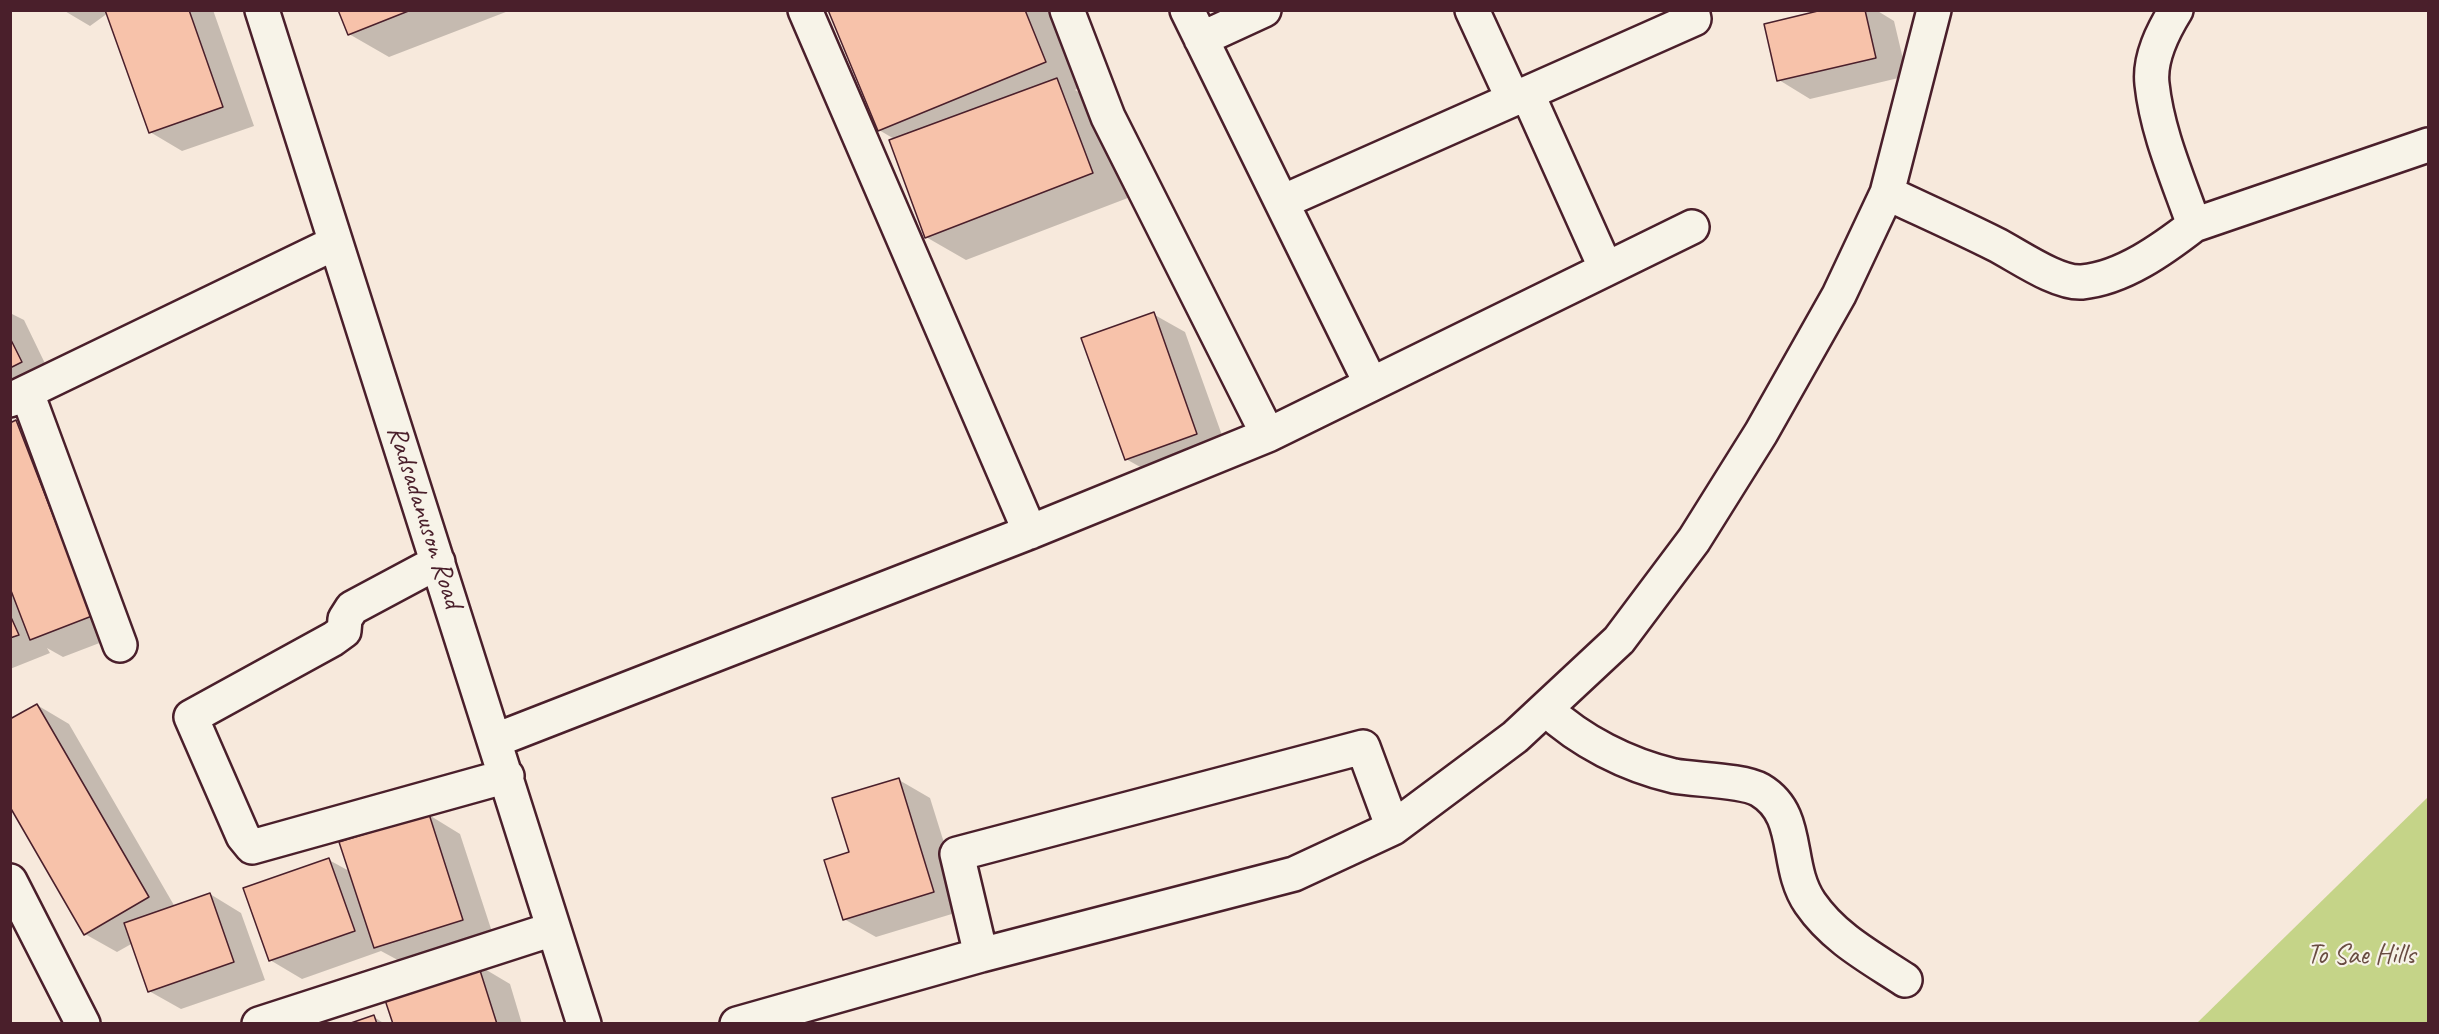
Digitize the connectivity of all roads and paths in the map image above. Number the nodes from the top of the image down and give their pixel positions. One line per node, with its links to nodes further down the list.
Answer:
1 (262, 10): 16 (street, Radsadanuson Road)
2 (805, 10): 21 (street)
3 (1067, 10): 20 (street)
4 (1264, 10): 9 (street)
5 (1472, 10): 10 (street)
6 (1692, 10): 10 (street)
7 (1934, 10): 12 (street)
8 (2176, 10): 14 (street)
9 (1194, 25): 13 (street)
10 (1520, 96): 13 (street); 17 (street)
11 (2428, 145): 14 (street)
12 (1887, 193): 14 (street); 24 (street)
13 (1282, 202): 18 (street)
14 (2194, 225)
15 (1692, 227): 17 (street)
16 (335, 243): 19 (street); 22 (street, Radsadanuson Road)
17 (1606, 269): 18 (street)
18 (1371, 384): 20 (street)
19 (19, 396): 23 (street)
20 (1268, 435): 21 (street)
21 (1030, 532): 25 (street)
22 (438, 562): 25 (street, Radsadanuson Road); 26 (street)
23 (120, 645)
24 (1546, 709): 27 (street); 31 (street)
25 (496, 740): 26 (street, Radsadanuson Road)
26 (507, 776): 29 (street, Radsadanuson Road)
27 (1393, 828): 30 (street); 30 (street)
28 (12, 888): 32 (street)
29 (553, 929): 33 (street); 34 (street, Radsadanuson Road)
30 (981, 955): 35 (street)
31 (1905, 980)
32 (79, 1021)
33 (259, 1023)
34 (584, 1023)
35 (737, 1023)

